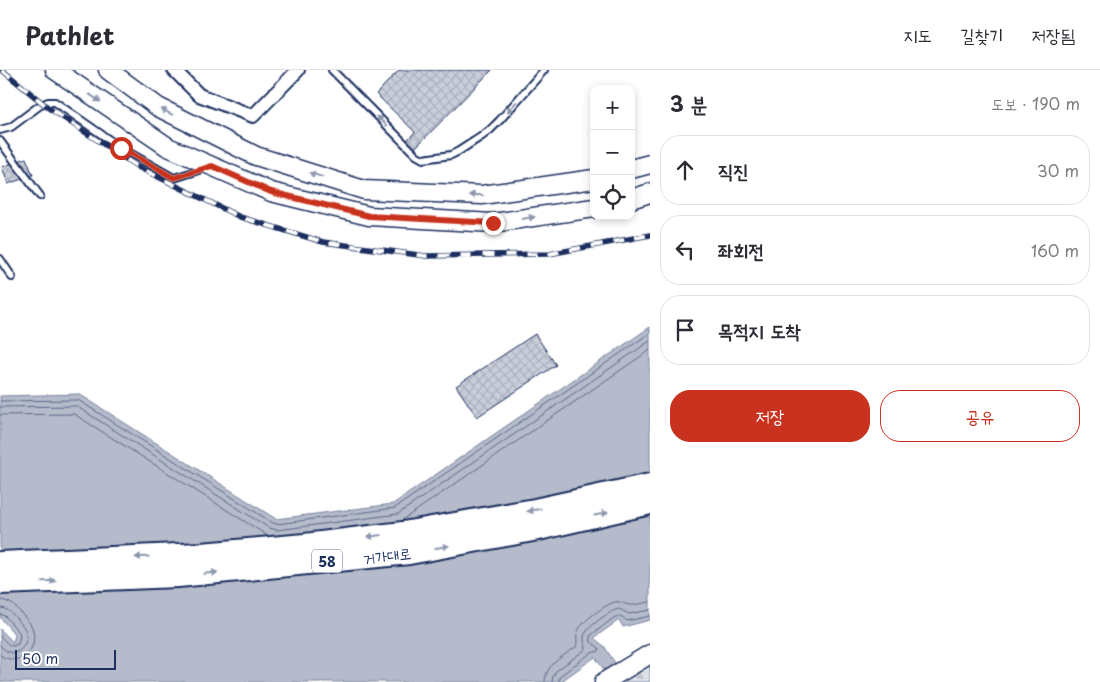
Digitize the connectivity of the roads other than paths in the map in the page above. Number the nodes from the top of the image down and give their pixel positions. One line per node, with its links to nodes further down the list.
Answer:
1 (56, 70): 10 (main road, one-way to 10)
2 (108, 70): 12 (main road, one-way to 2)
3 (174, 70): 4 (street)
4 (298, 70)
5 (332, 70): 6 (lane, one-way to 5)
6 (544, 70)
7 (0, 130): 10 (lane)
8 (0, 142): 14 (lane)
9 (650, 164): 11 (main road)
10 (212, 166): 16 (main road, one-way to 16)
11 (635, 168)
12 (590, 180)
13 (650, 193): 15 (main road)
14 (40, 196)
15 (635, 198)
16 (590, 209)
17 (0, 259): 18 (lane)
18 (12, 277)
19 (650, 485): 21 (highway, 거가대로 / 58, one-way to 21)
20 (650, 503): 22 (highway, 거가대로 / 58, one-way to 20)
21 (0, 563)
22 (0, 583)
23 (650, 654): 24 (main road)
24 (604, 682)

